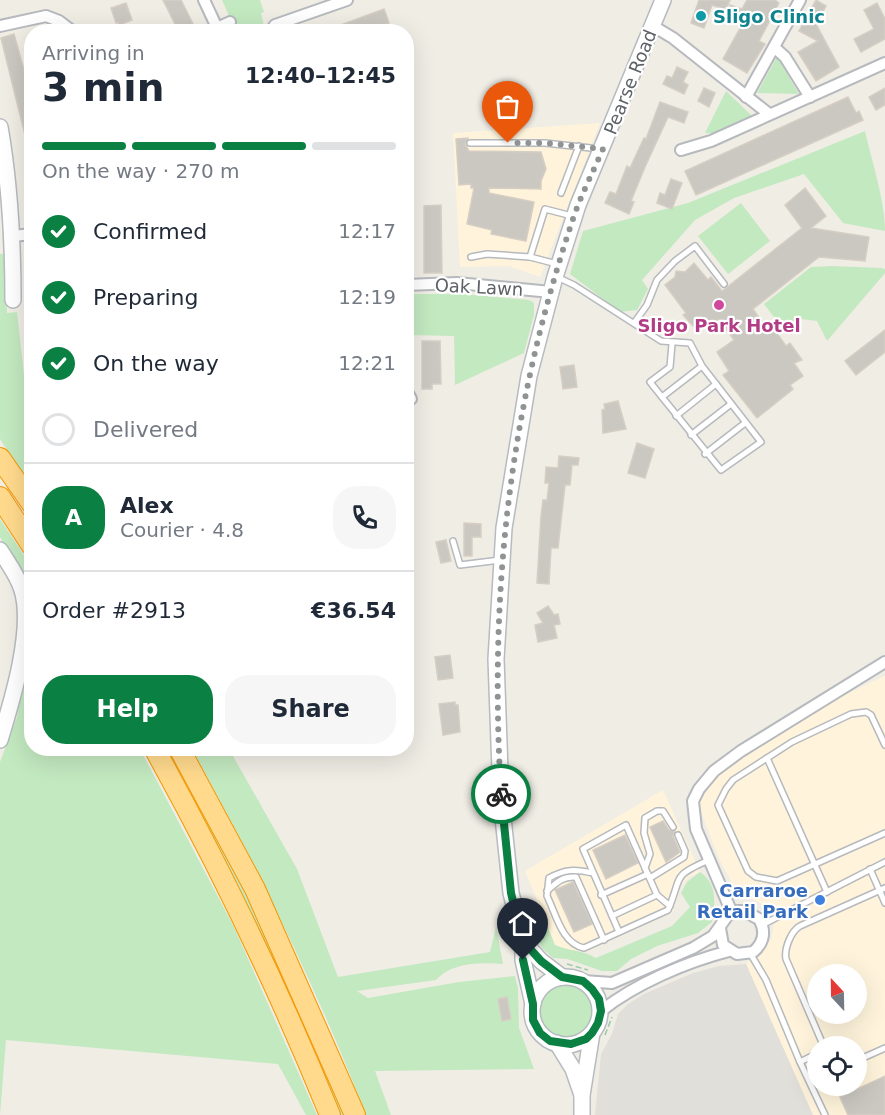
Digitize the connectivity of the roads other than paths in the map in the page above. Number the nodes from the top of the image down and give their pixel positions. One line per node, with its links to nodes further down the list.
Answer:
1 (204, 0): 7 (street)
2 (347, 0): 9 (street)
3 (663, 0): 11 (main road, Pearse Road)
4 (800, 0): 12 (street)
5 (230, 22): 8 (street)
6 (60, 24): 10 (street)
7 (215, 24)
8 (227, 24)
9 (278, 24)
10 (0, 26)
11 (653, 26): 14 (street); 20 (main road, Pearse Road)
12 (775, 48): 14 (street); 15 (street)
13 (885, 63): 15 (street)
14 (746, 97): 16 (street)
15 (810, 97): 16 (street)
16 (769, 114): 21 (street)
17 (0, 127): 25 (main road)
18 (470, 143): 19 (lane)
19 (579, 146): 20 (lane); 22 (lane)
20 (603, 149): 23 (main road, Pearse Road)
21 (681, 150)
22 (561, 194)
23 (574, 217): 27 (lane); 28 (main road, Pearse Road)
24 (24, 235): 25 (street)
25 (13, 236): 32 (main road)
26 (471, 257): 27 (lane)
27 (530, 257): 28 (lane)
28 (557, 271): 31 (main road, Pearse Road); 33 (lane)
29 (724, 284): 33 (lane)
30 (414, 285): 31 (street, Oak Lawn)
31 (551, 292): 49 (main road, Pearse Road)
32 (13, 300)
33 (634, 323): 34 (lane)
34 (672, 344): 35 (lane); 37 (lane)
35 (702, 366): 36 (lane); 37 (lane)
36 (716, 384): 38 (lane); 39 (lane)
37 (662, 397): 39 (lane)
38 (731, 404): 40 (lane); 41 (lane)
39 (676, 416): 41 (lane)
40 (745, 423): 42 (lane); 42 (lane)
41 (691, 435): 42 (lane)
42 (705, 454)
43 (0, 458): 44 (highway)
44 (24, 492)
45 (0, 497): 46 (highway)
46 (24, 534)
47 (453, 541): 49 (lane)
48 (0, 550): 50 (main road)
49 (502, 560): 80 (main road, Pearse Road)
50 (24, 608)
51 (24, 622): 53 (main road)
52 (885, 662): 61 (street)
53 (0, 740)
54 (885, 745): 57 (lane)
55 (158, 756): 95 (highway)
56 (184, 756): 96 (highway)
57 (767, 758): 63 (lane); 63 (lane)
58 (674, 827): 66 (lane)
59 (885, 833): 63 (lane)
60 (678, 835): 66 (lane)
61 (709, 860): 73 (lane); 74 (street)
62 (885, 862): 64 (lane)
63 (815, 865): 69 (lane)
64 (870, 869): 67 (lane); 69 (lane)
65 (593, 873): 66 (lane); 68 (lane); 70 (lane)
66 (648, 874): 70 (lane); 71 (lane)
67 (882, 889): 72 (lane); 88 (lane)
68 (547, 891): 79 (lane); 79 (lane)
69 (826, 892): 76 (lane)
70 (601, 895): 75 (lane)
71 (657, 895): 73 (lane); 75 (lane)
72 (885, 903)
73 (670, 906): 78 (lane)
74 (732, 913): 76 (street); 77 (street)
75 (612, 916): 78 (lane)
76 (762, 925): 82 (street)
77 (720, 928): 81 (street); 84 (street)
78 (619, 933): 79 (lane)
79 (604, 940)
80 (523, 941): 83 (main road, Pearse Road); 85 (main road, Pearse Road)
81 (729, 951): 82 (street); 86 (street)
82 (750, 953): 93 (lane)
83 (562, 971): 84 (main road); 85 (main road)
84 (588, 976): 86 (main road)
85 (533, 1004): 89 (main road)
86 (601, 1011): 87 (main road)
87 (592, 1033): 89 (main road); 94 (main road)
88 (820, 1036)
89 (557, 1043): 94 (main road)
90 (885, 1048): 91 (lane)
91 (867, 1056)
92 (807, 1058): 93 (lane)
93 (800, 1062): 98 (lane)
94 (582, 1095): 97 (main road)
95 (330, 1115)
96 (355, 1115)
97 (582, 1115)
98 (825, 1115)

